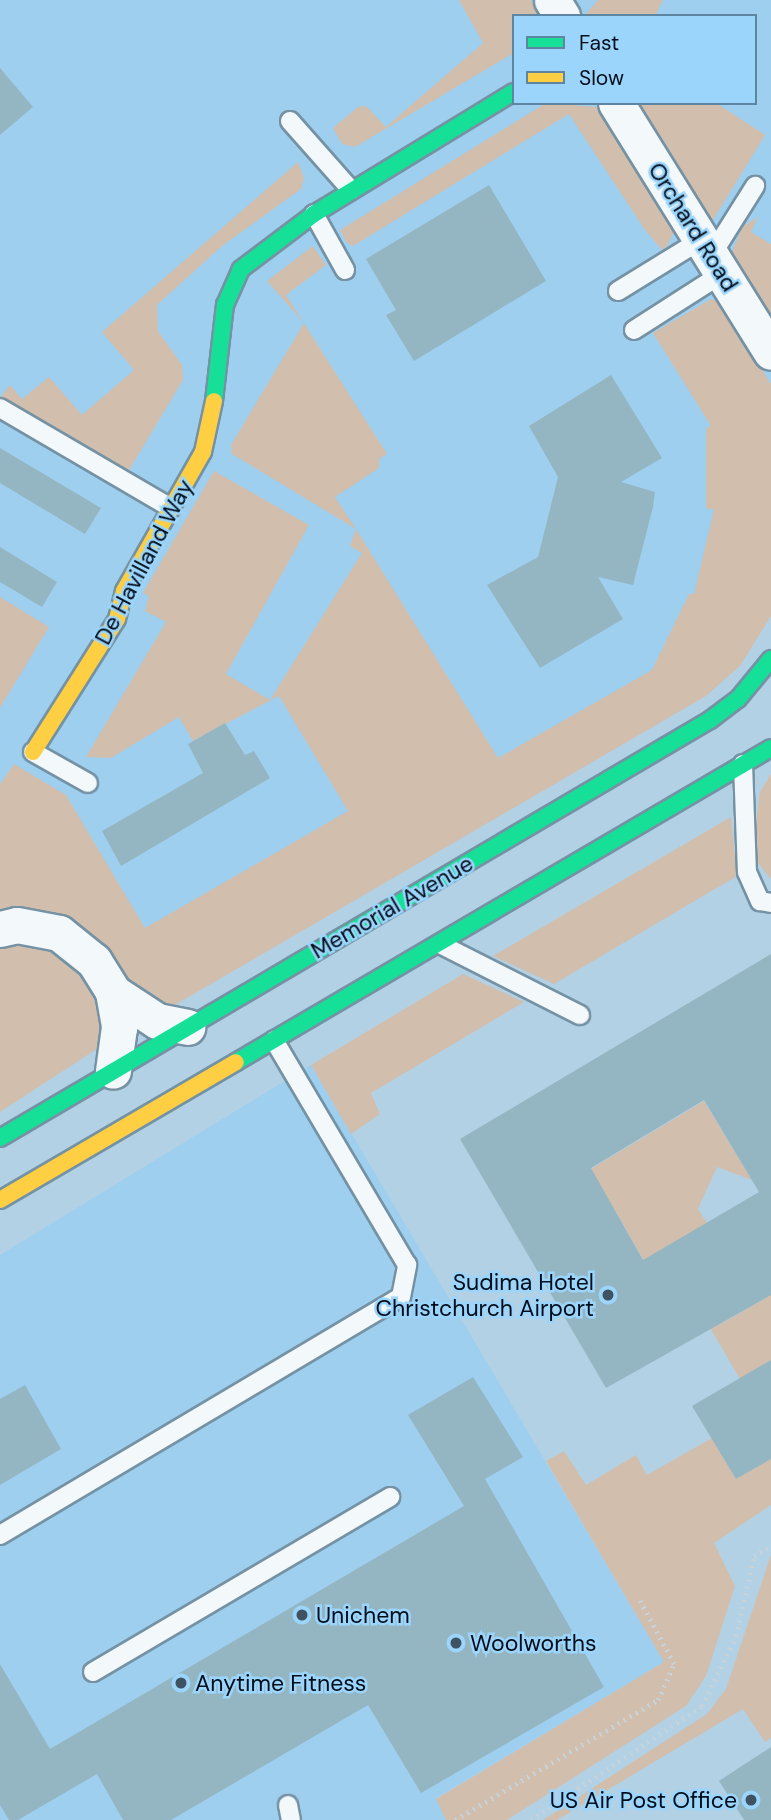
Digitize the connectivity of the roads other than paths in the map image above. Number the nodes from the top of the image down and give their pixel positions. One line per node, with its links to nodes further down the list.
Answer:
1 (512, 93): 5 (main road, De Havilland Way)
2 (617, 105): 7 (street, Orchard Road)
3 (290, 121): 5 (lane)
4 (755, 186): 7 (lane)
5 (351, 190): 6 (main road, De Havilland Way)
6 (314, 214): 8 (lane); 13 (main road, De Havilland Way)
7 (712, 257): 9 (lane); 10 (lane); 11 (street, Orchard Road)
8 (345, 270)
9 (618, 290)
10 (634, 330)
11 (771, 352)
12 (0, 408): 13 (lane)
13 (171, 508): 16 (main road, De Havilland Way)
14 (771, 659): 24 (main road, Memorial Avenue)
15 (771, 748): 17 (main road)
16 (33, 752): 18 (lane)
17 (743, 764): 19 (lane); 21 (main road)
18 (88, 783)
19 (766, 902)
20 (0, 929): 22 (street)
21 (438, 943): 23 (lane); 25 (main road)
22 (113, 992): 24 (street); 26 (street)
23 (580, 1015)
24 (187, 1027): 26 (main road, Memorial Avenue)
25 (274, 1040): 28 (main road); 30 (lane)
26 (113, 1071): 27 (main road, Memorial Avenue)
27 (0, 1138)
28 (0, 1200)
29 (390, 1497): 31 (lane)
30 (0, 1535)
31 (93, 1672)

